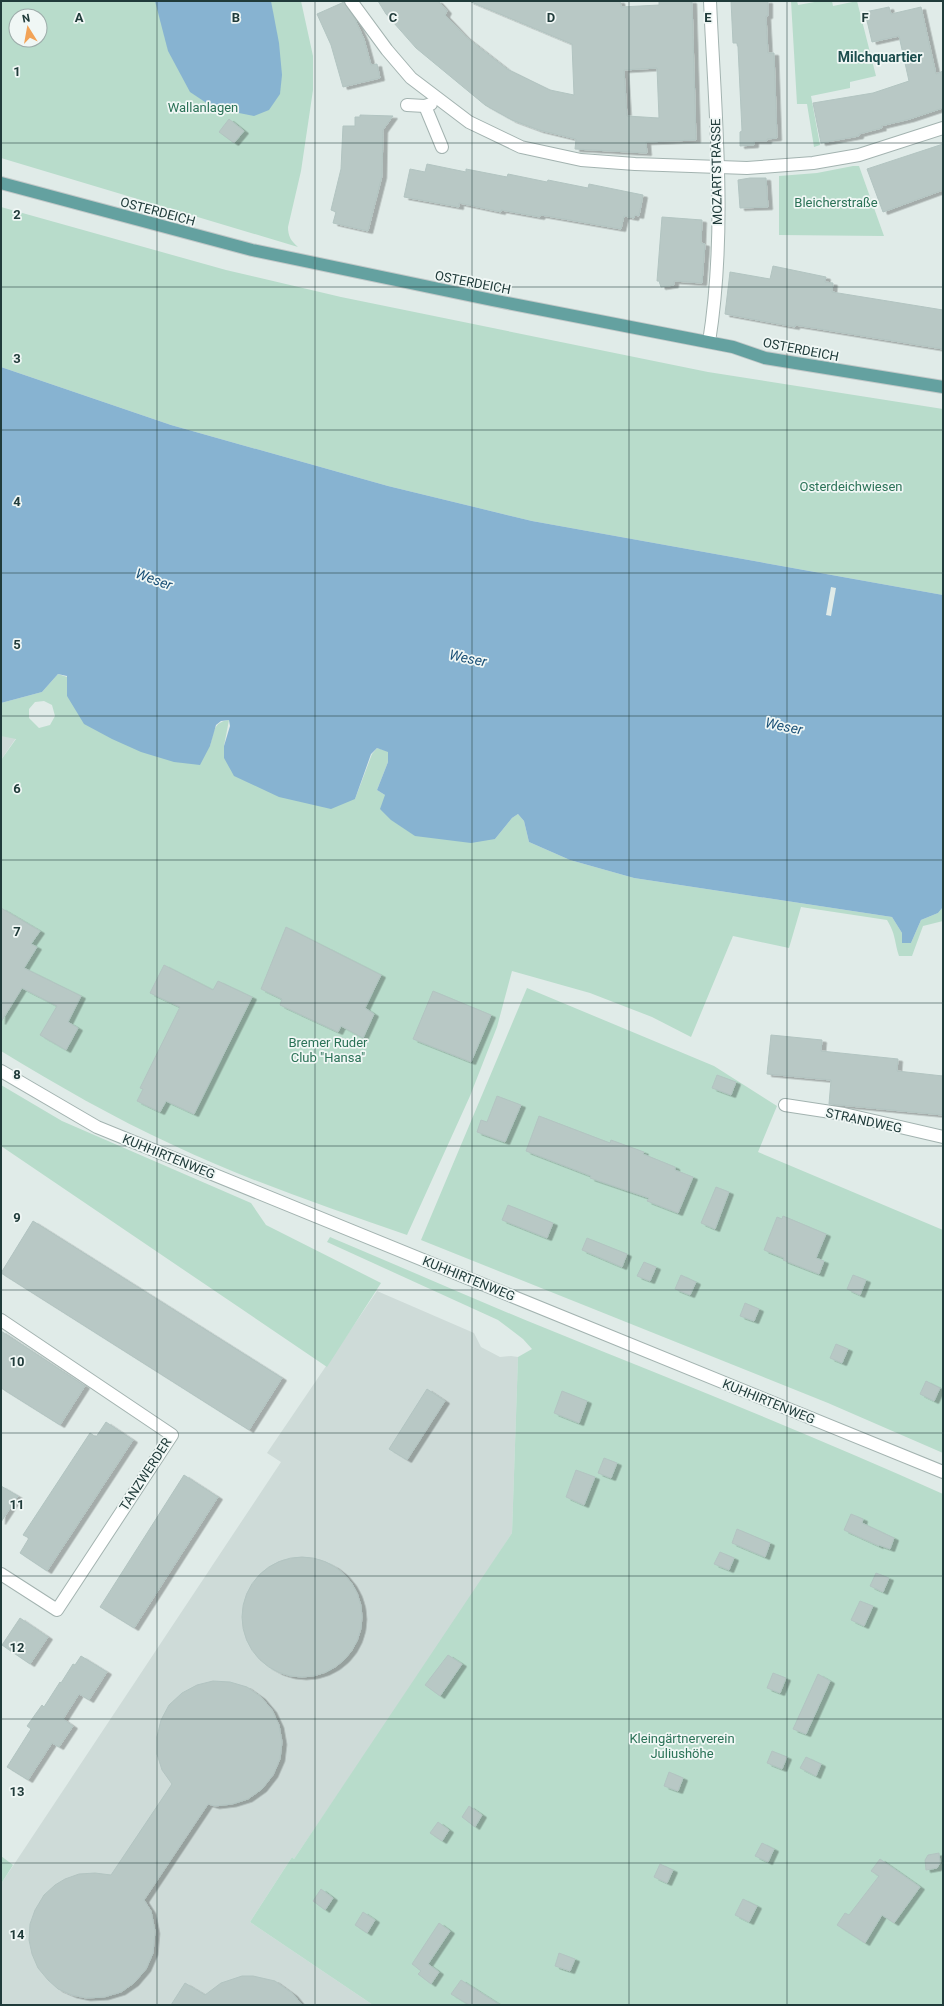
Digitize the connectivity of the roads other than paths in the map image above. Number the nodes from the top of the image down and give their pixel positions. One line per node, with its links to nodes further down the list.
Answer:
1 (351, 1): 3 (street)
2 (710, 1): 8 (street, MOZARTSTRASSE)
3 (439, 101): 5 (street); 8 (street)
4 (407, 105): 5 (street)
5 (425, 106): 7 (street)
6 (943, 128): 8 (street)
7 (442, 147)
8 (717, 168): 10 (street, MOZARTSTRASSE)
9 (1, 183): 10 (main road, OSTERDEICH)
10 (709, 342): 11 (main road, OSTERDEICH)
11 (943, 387)
12 (1, 1071): 16 (street, KUHHIRTENWEG)
13 (785, 1105): 14 (street, STRANDWEG)
14 (943, 1137)
15 (1, 1320): 17 (street, TANZWERDER)
16 (943, 1472)
17 (1, 1574)

